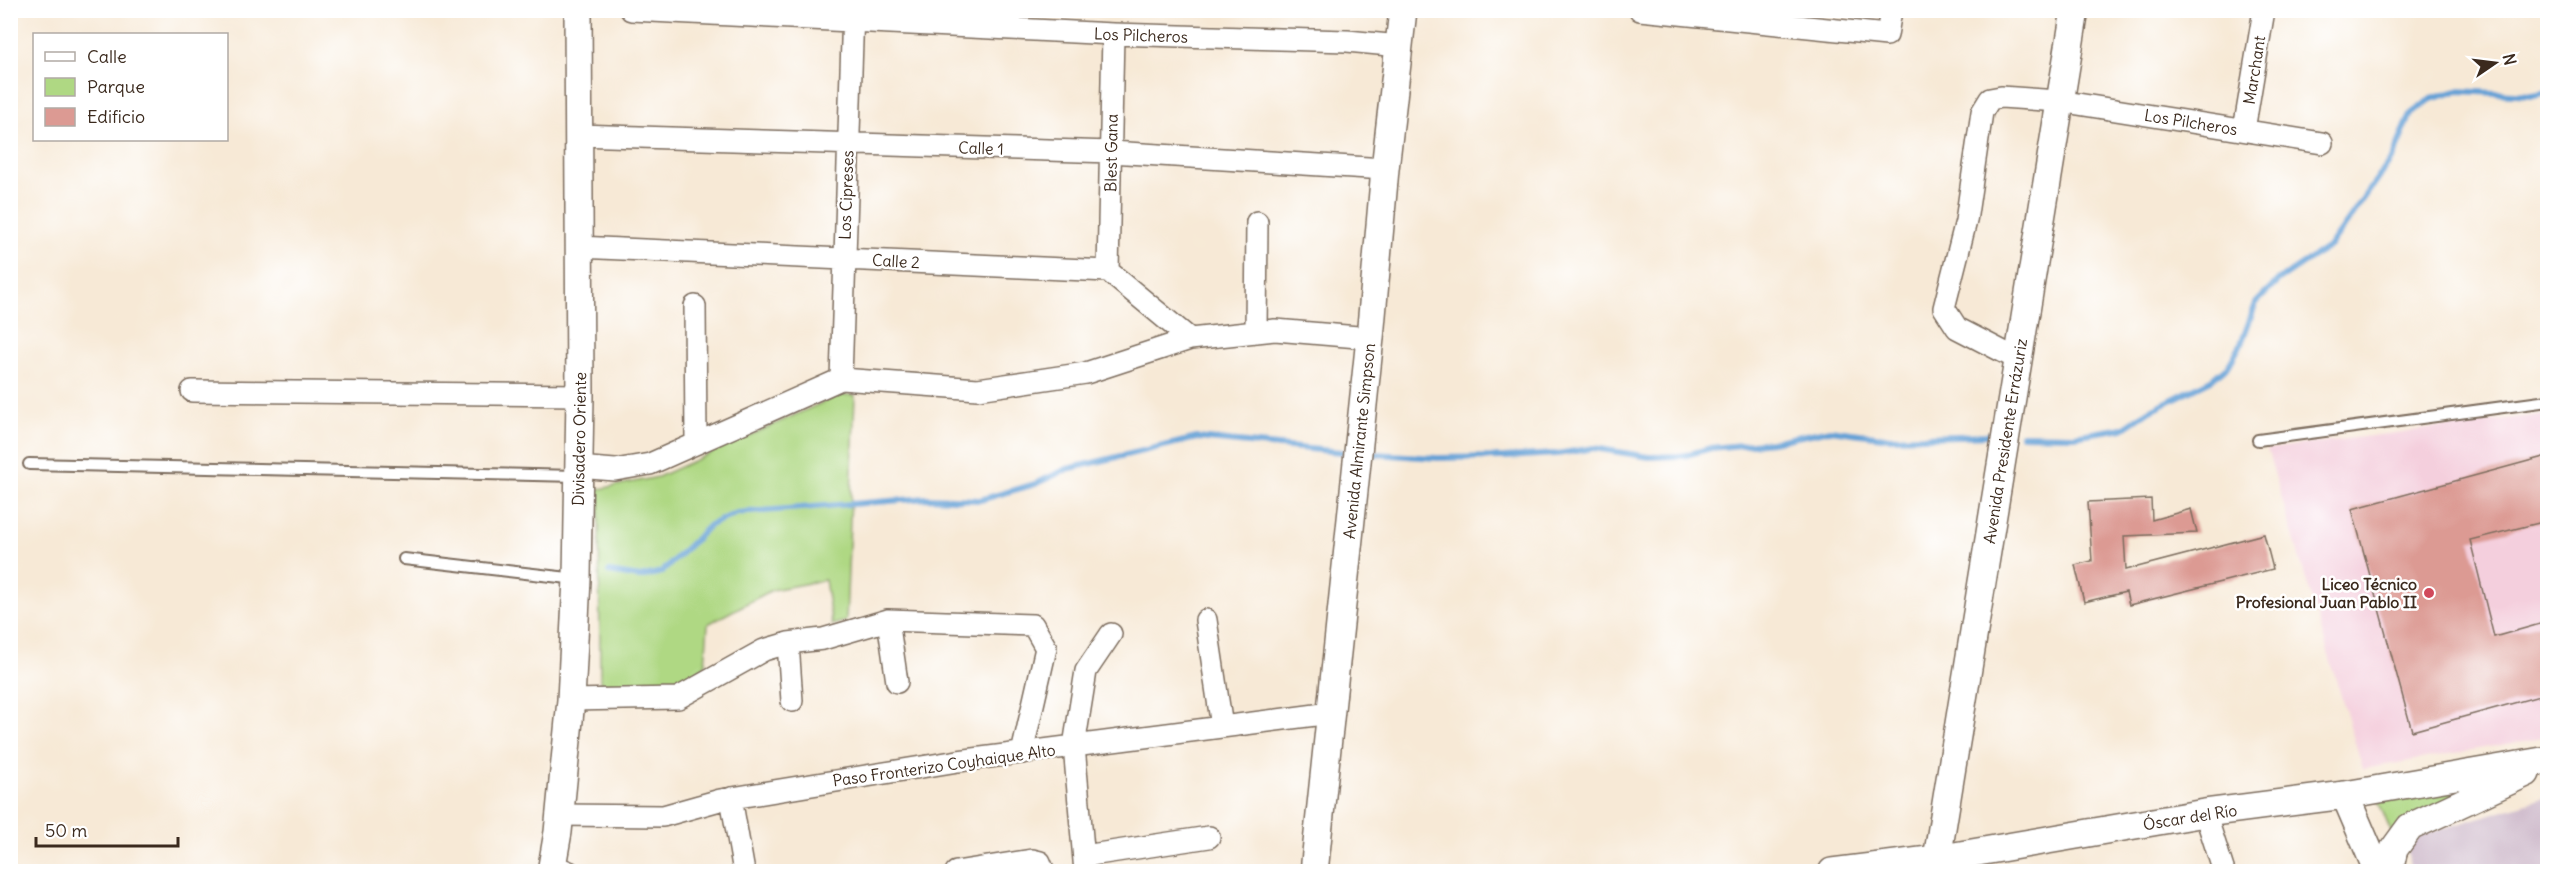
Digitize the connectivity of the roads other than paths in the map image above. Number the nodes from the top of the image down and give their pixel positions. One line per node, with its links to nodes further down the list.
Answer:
1 (578, 10): 13 (street, Divisadero Oriente)
2 (631, 10): 8 (street, Los Pilcheros)
3 (1403, 10): 10 (street, Avenida Almirante Simpson)
4 (1640, 10): 5 (street)
5 (1891, 10)
6 (2075, 10): 11 (street, Avenida Presidente Errázuriz)
7 (2264, 10): 12 (street, Marchant)
8 (853, 16): 9 (street, Los Pilcheros); 15 (street, Los Cipreses)
9 (1113, 34): 10 (street, Los Pilcheros); 16 (street, Blest Gana)
10 (1400, 46): 17 (street, Avenida Almirante Simpson)
11 (2059, 101): 12 (street, Los Pilcheros); 26 (street, Avenida Presidente Errázuriz); 26 (street, Los Pilcheros)
12 (2244, 130): 14 (street, Los Pilcheros)
13 (578, 135): 15 (street, Calle 1); 19 (street, Divisadero Oriente)
14 (2322, 143)
15 (848, 144): 16 (street, Calle 1); 20 (street, Los Cipreses)
16 (1111, 152): 17 (street, Calle 1); 21 (street, Blest Gana)
17 (1384, 169): 24 (street, Avenida Almirante Simpson)
18 (1257, 222): 23 (street)
19 (578, 247): 20 (street, Calle 2); 29 (street, Divisadero Oriente)
20 (843, 259): 21 (street, Calle 2); 27 (street, Los Cipreses)
21 (1108, 271): 25 (street)
22 (695, 306): 32 (street)
23 (1256, 332): 24 (street); 25 (street)
24 (1370, 338): 44 (street, Avenida Almirante Simpson)
25 (1190, 339): 27 (street)
26 (2019, 360): 55 (street, Avenida Presidente Errázuriz)
27 (841, 379): 32 (street)
28 (192, 391): 29 (street)
29 (580, 395): 34 (street, Divisadero Oriente)
30 (2547, 401): 31 (lane)
31 (2258, 440)
32 (696, 443): 34 (street)
33 (30, 464): 34 (lane)
34 (577, 471): 36 (street, Divisadero Oriente)
35 (404, 559): 36 (lane)
36 (578, 579): 42 (street, Divisadero Oriente)
37 (888, 620): 40 (street); 41 (street); 47 (street)
38 (1206, 620): 45 (street)
39 (1111, 634): 46 (street)
40 (788, 643): 42 (street); 43 (street)
41 (897, 682)
42 (571, 700): 52 (street, Divisadero Oriente)
43 (792, 700)
44 (1331, 713): 45 (street, Paso Fronterizo Coyhaique Alto); 60 (street, Avenida Almirante Simpson)
45 (1222, 727): 46 (street, Paso Fronterizo Coyhaique Alto)
46 (1074, 746): 47 (street, Paso Fronterizo Coyhaique Alto); 54 (street)
47 (1022, 753): 50 (street, Paso Fronterizo Coyhaique Alto)
48 (2547, 762): 49 (street, Óscar del Río); 64 (street)
49 (2345, 795): 51 (street, Óscar del Río); 63 (street)
50 (731, 798): 52 (street, Paso Fronterizo Coyhaique Alto); 57 (street)
51 (2205, 813): 55 (street, Óscar del Río); 62 (street)
52 (559, 815): 56 (street, Divisadero Oriente)
53 (1209, 837): 54 (street)
54 (1084, 864)
55 (1938, 865): 61 (street, Óscar del Río)
56 (558, 869)
57 (744, 872)
58 (956, 872): 59 (street)
59 (1044, 872)
60 (1314, 872)
61 (1832, 872)
62 (2224, 872)
63 (2378, 872)
64 (2389, 872)

